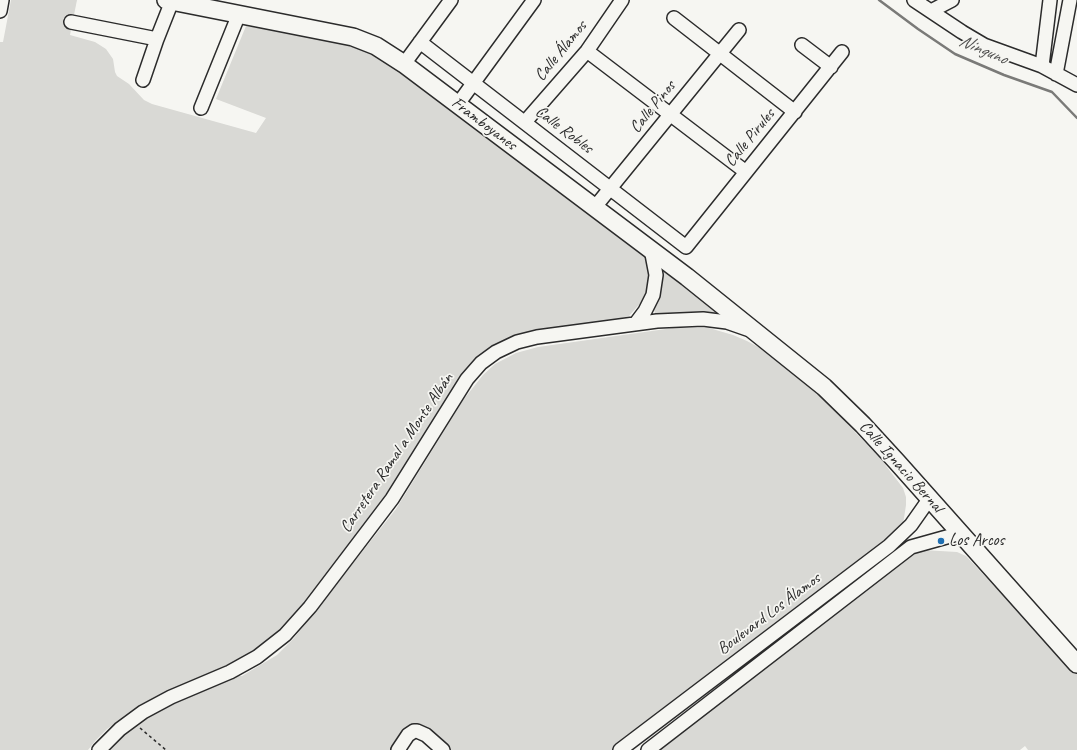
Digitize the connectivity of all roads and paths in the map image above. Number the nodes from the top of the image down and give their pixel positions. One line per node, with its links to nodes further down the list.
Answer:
1 (2, 0): 10 (street)
2 (451, 0): 18 (street)
3 (534, 0): 28 (street)
4 (622, 0): 20 (street, Calle Álamos)
5 (914, 0): 11 (street)
6 (952, 0): 11 (street)
7 (1050, 0): 24 (street)
8 (1070, 0): 14 (street)
9 (169, 1): 12 (main road, Framboyanes); 17 (street)
10 (0, 11)
11 (931, 11): 24 (street)
12 (239, 14): 23 (main road, Framboyanes); 31 (street)
13 (674, 18): 21 (street)
14 (1072, 18): 26 (street)
15 (71, 22): 17 (street)
16 (739, 30): 21 (street, Calle Pinos)
17 (158, 39): 27 (street)
18 (420, 42): 23 (street); 28 (street, Calle Robles)
19 (802, 45): 25 (street)
20 (587, 51): 33 (street); 34 (street, Calle Álamos)
21 (720, 52): 32 (street); 33 (street, Calle Pinos)
22 (842, 52): 25 (street, Calle Pirules)
23 (404, 64): 30 (main road, Framboyanes)
24 (1042, 66): 26 (street)
25 (831, 67): 32 (street, Calle Pirules)
26 (1056, 74): 29 (street)
27 (143, 80)
28 (472, 83): 30 (street); 34 (street, Calle Robles)
29 (1077, 85)
30 (458, 104): 37 (main road, Framboyanes)
31 (201, 108)
32 (795, 112): 35 (street, Calle Pirules)
33 (670, 114): 35 (street); 36 (street, Calle Pinos)
34 (525, 122): 36 (street, Calle Robles)
35 (746, 172): 38 (street, Calle Pirules)
36 (611, 188): 37 (street, Calle Pinos); 38 (street, Calle Robles)
37 (594, 207): 39 (main road, Framboyanes)
38 (686, 247)
39 (650, 249): 40 (street); 41 (main road, Framboyanes)
40 (636, 324): 41 (street, Carretera Ramal a Monte Albán); 45 (street, Carretera Ramal a Monte Albán)
41 (760, 335): 42 (main road, Calle Ignacio Bernal)
42 (930, 498): 43 (main road, Calle Ignacio Bernal); 46 (street, Boulevard Los Álamos)
43 (961, 533): 44 (main road, Calle Ignacio Bernal); 47 (street, Boulevard Los Álamos)
44 (1077, 664)
45 (131, 720): 48 (street, Carretera Ramal a Monte Albán); 49 (path)
46 (653, 724): 47 (street); 52 (street, Boulevard Los Álamos)
47 (664, 738): 53 (street, Boulevard Los Álamos)
48 (99, 750)
49 (166, 750)
50 (398, 750): 51 (street)
51 (443, 750)
52 (620, 750)
53 (648, 750)

